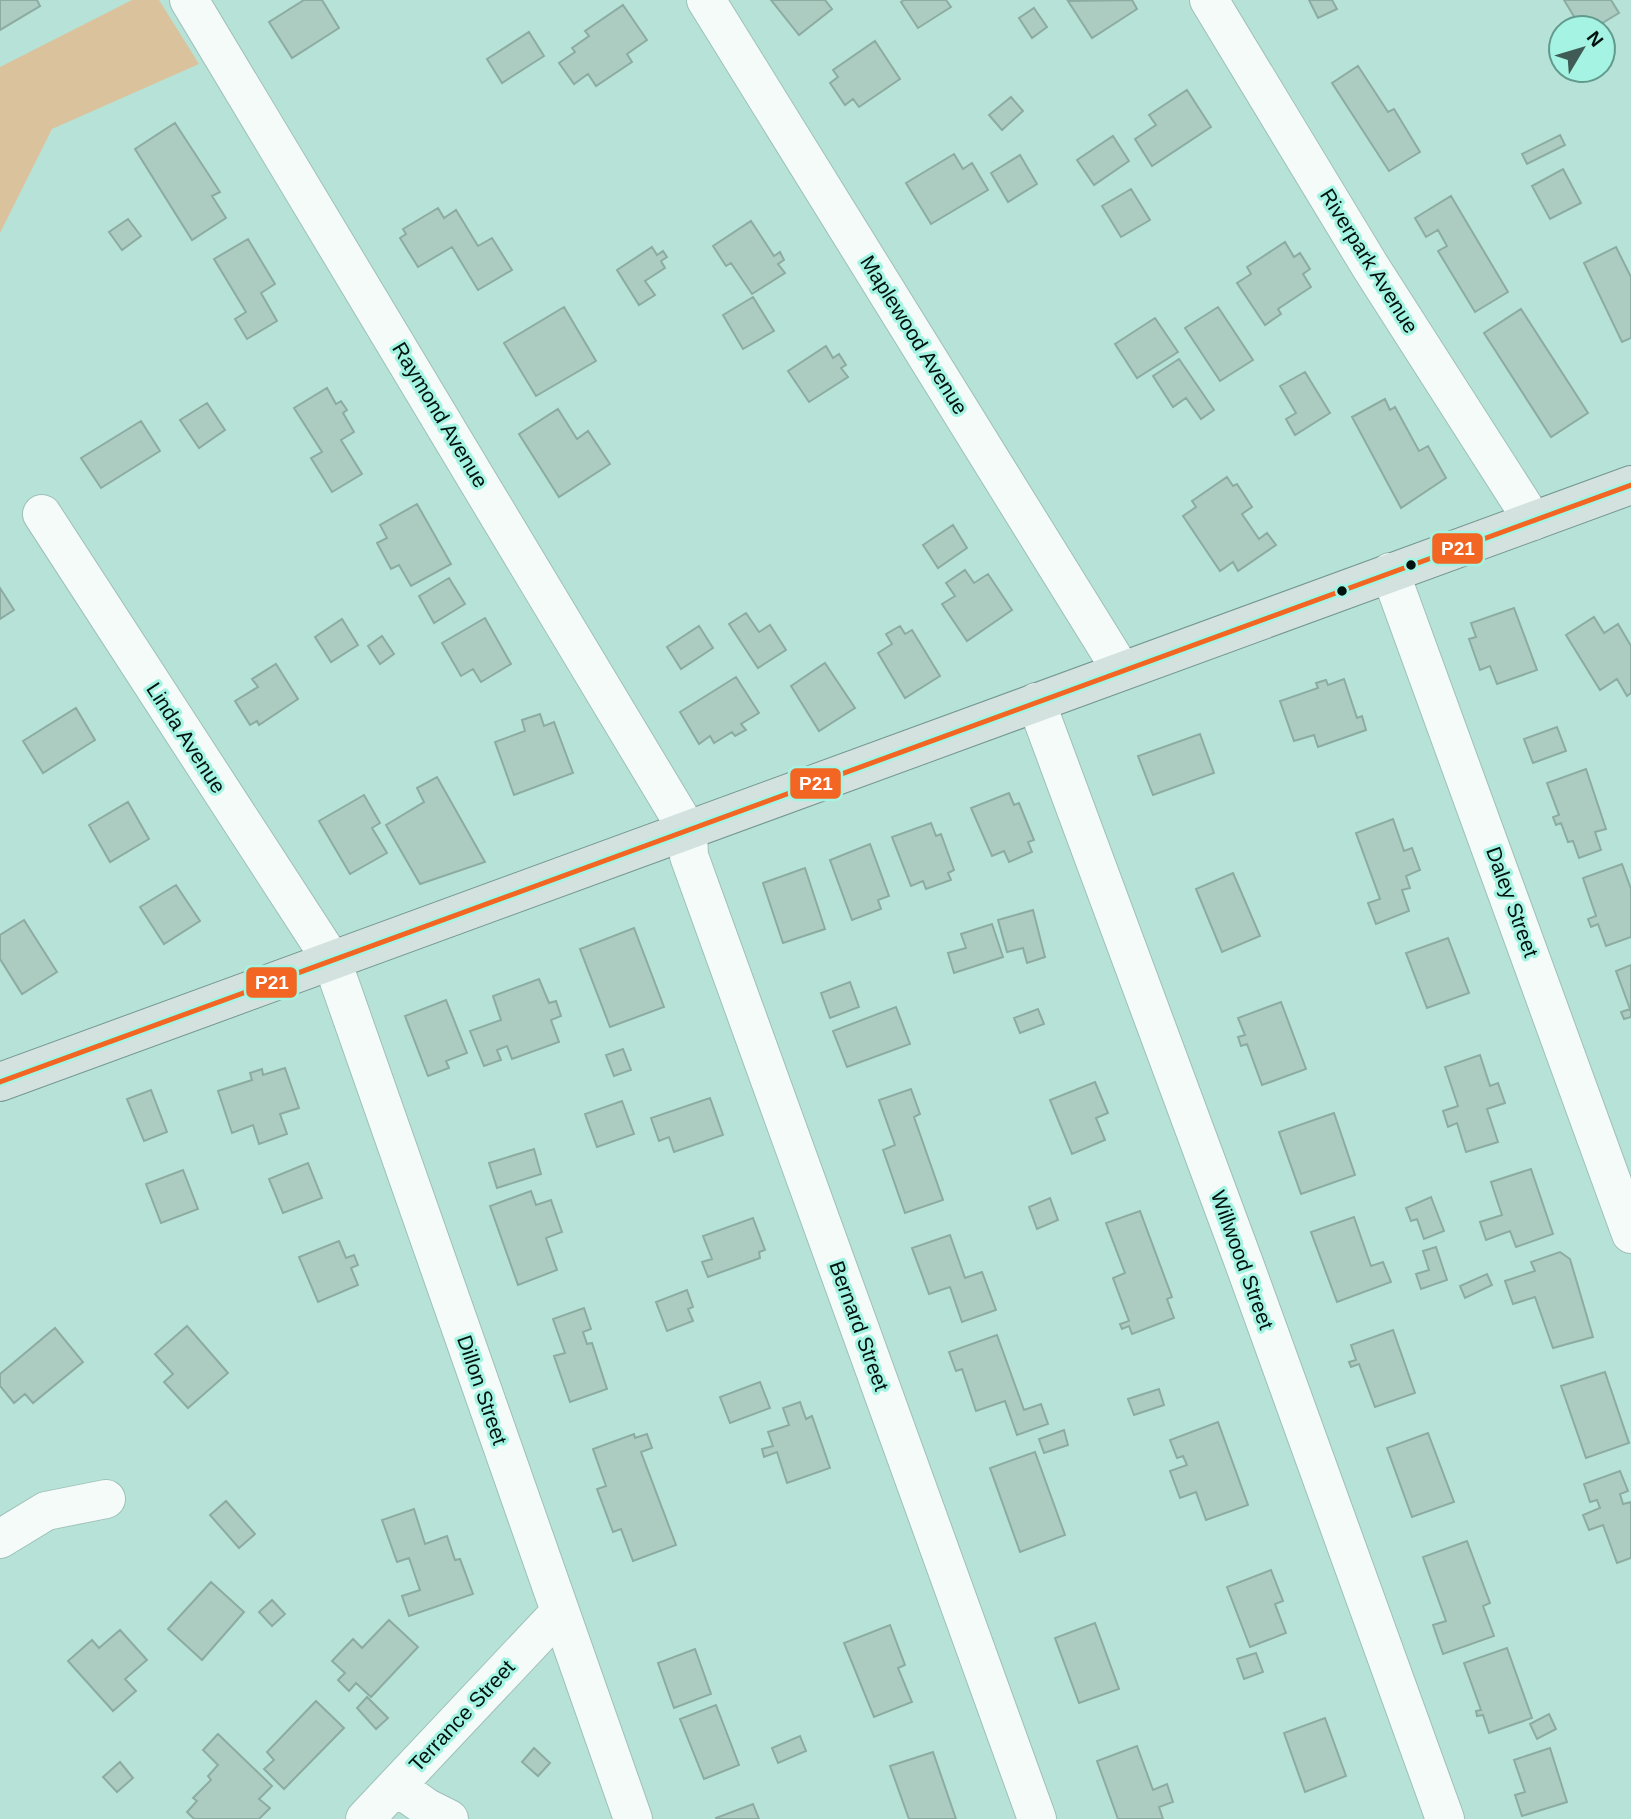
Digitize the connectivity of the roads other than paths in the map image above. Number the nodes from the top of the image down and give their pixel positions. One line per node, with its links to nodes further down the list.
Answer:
1 (706, 0): 8 (street, Maplewood Avenue)
2 (1209, 0): 6 (street, Riverpark Avenue)
3 (191, 1): 10 (street, Raymond Avenue)
4 (1631, 485): 6 (main road)
5 (42, 513): 11 (street, Linda Avenue)
6 (1533, 521): 7 (main road)
7 (1390, 572): 8 (main road); 13 (street, Daley Street)
8 (1121, 670): 9 (main road)
9 (1036, 702): 10 (main road); 22 (street, Willwood Street)
10 (688, 831): 11 (main road); 21 (street, Bernard Street)
11 (332, 961): 12 (main road); 16 (street, Dillon Street)
12 (0, 1082)
13 (1631, 1234)
14 (106, 1499): 15 (street)
15 (0, 1539)
16 (560, 1612): 17 (street, Terrance Street); 20 (street, Dillon Street)
17 (396, 1786): 18 (street, Terrance Street); 19 (street)
18 (365, 1819)
19 (449, 1819)
20 (633, 1819)
21 (1037, 1819)
22 (1445, 1819)

